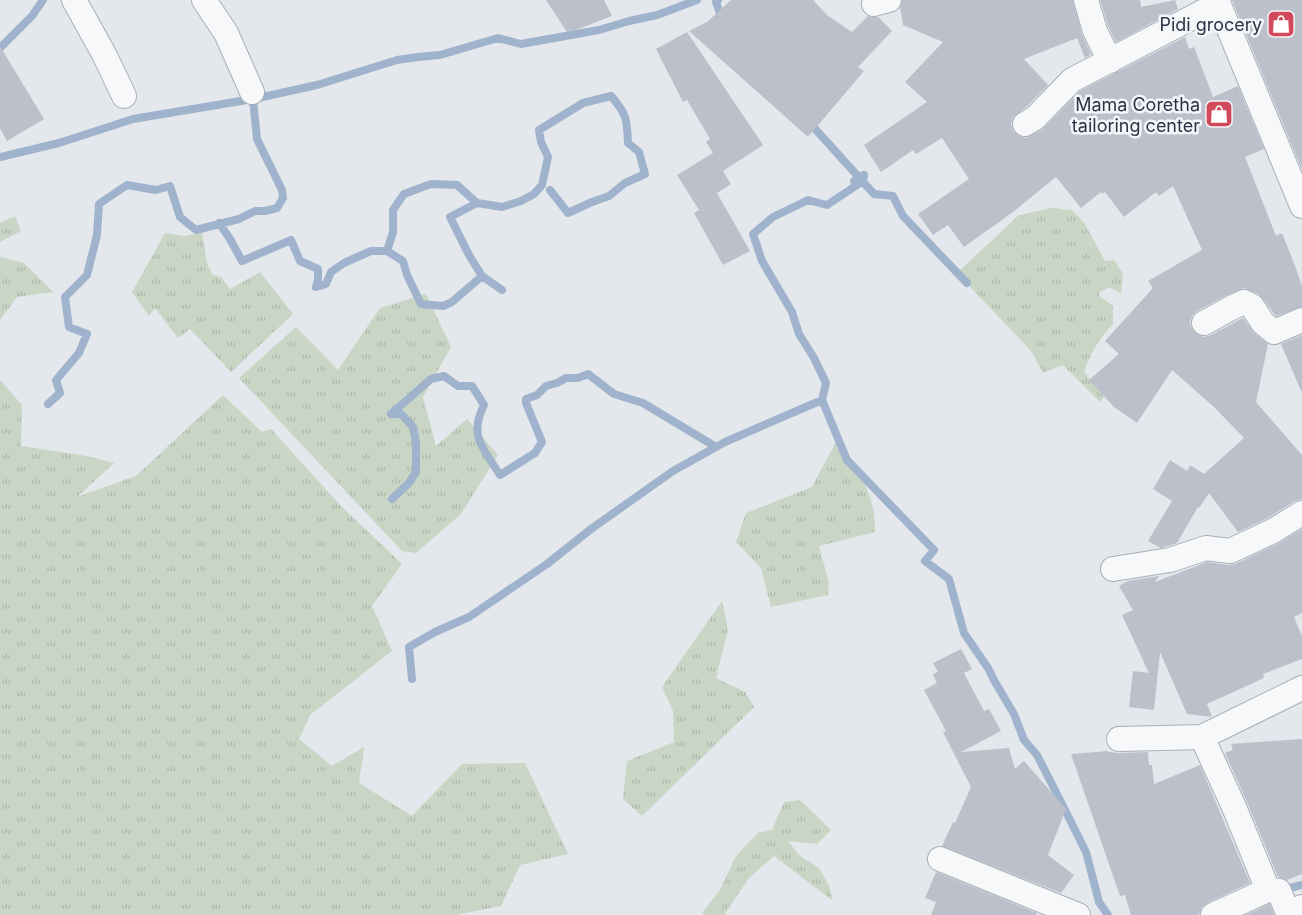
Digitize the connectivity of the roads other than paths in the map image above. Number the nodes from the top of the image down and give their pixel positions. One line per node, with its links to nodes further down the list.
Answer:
1 (74, 0): 7 (street)
2 (204, 0): 6 (street)
3 (1086, 0): 5 (street)
4 (1217, 2): 5 (street); 9 (street)
5 (1110, 61): 8 (street)
6 (252, 92)
7 (124, 96)
8 (1025, 124)
9 (1302, 206)
10 (1302, 320): 11 (street)
11 (1204, 323)
12 (1302, 513): 13 (street)
13 (1113, 569)
14 (1302, 688): 15 (street)
15 (1202, 737): 16 (street); 18 (street)
16 (1119, 739)
17 (940, 859): 20 (street)
18 (1268, 890): 19 (street); 21 (street)
19 (1293, 911)
20 (1078, 915)
21 (1213, 915)

